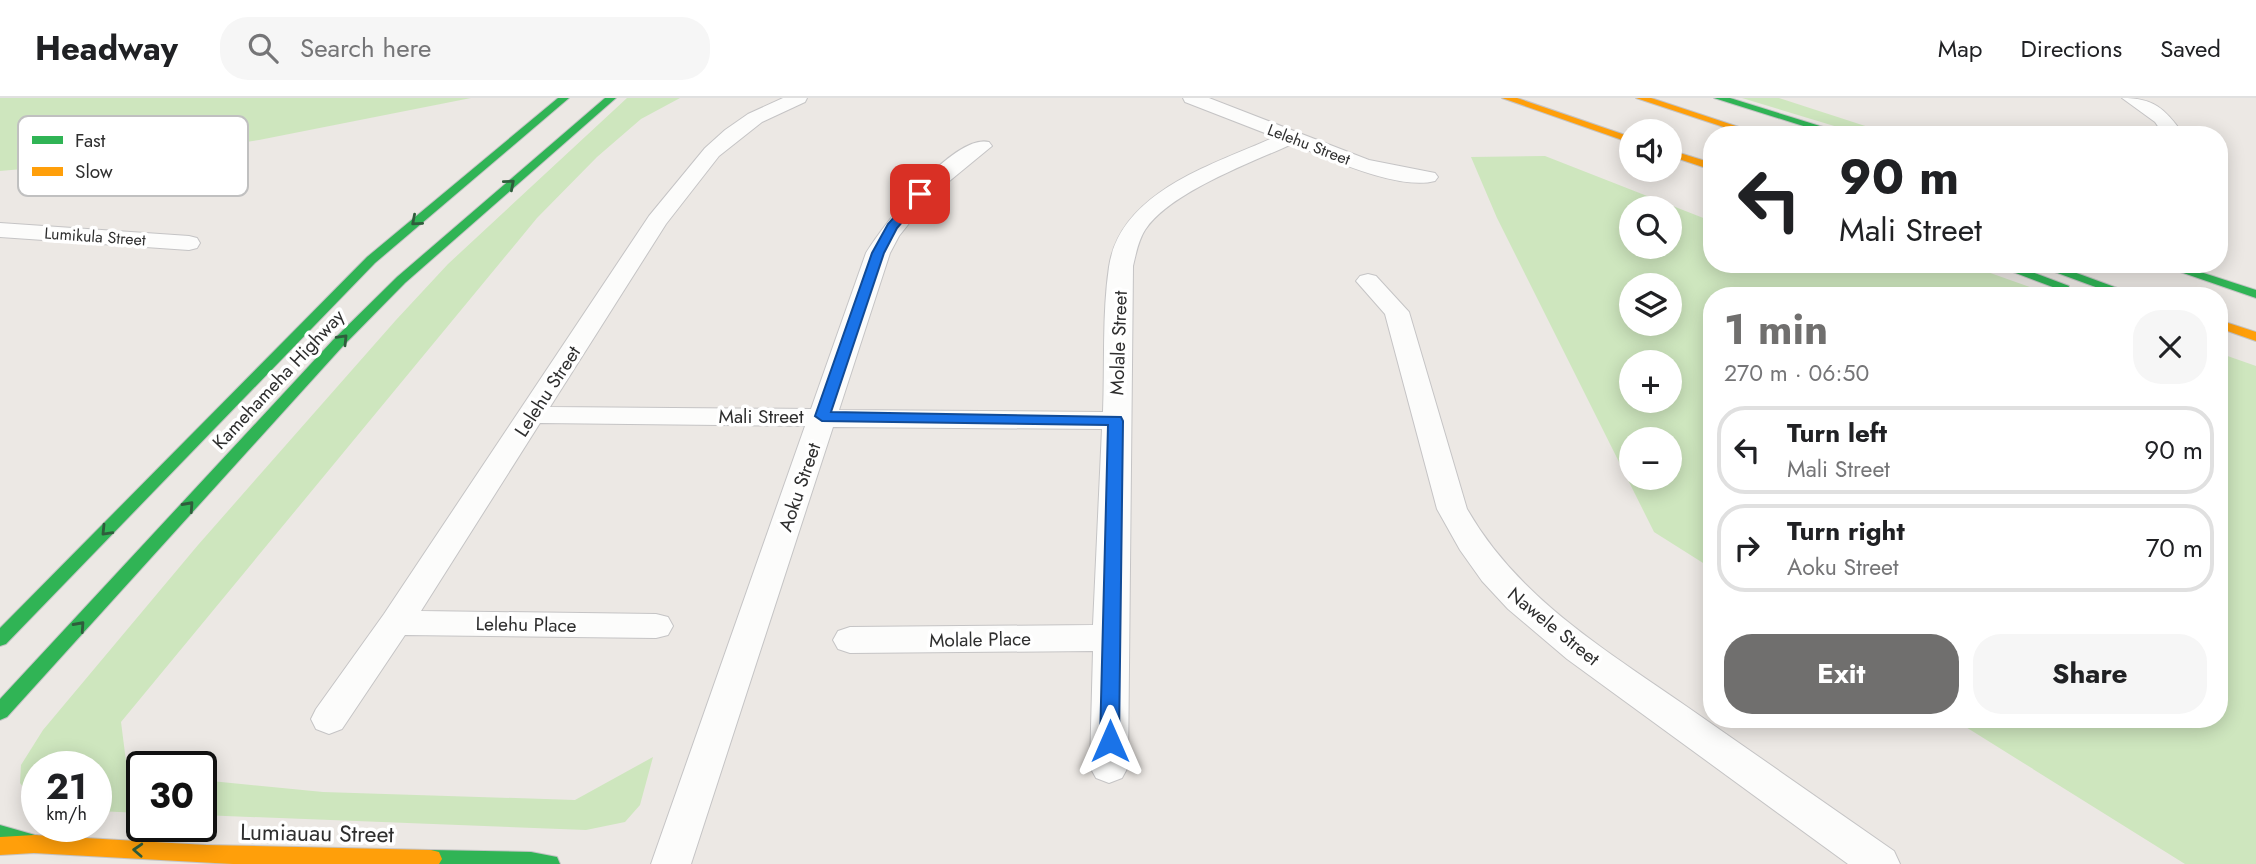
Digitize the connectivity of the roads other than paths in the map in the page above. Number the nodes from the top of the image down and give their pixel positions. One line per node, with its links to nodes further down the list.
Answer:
1 (563, 98): 41 (main road, Kamehameha Highway, one-way to 41)
2 (798, 98): 35 (street, Lelehu Street)
3 (1192, 98): 15 (street, Lelehu Street)
4 (1507, 98): 14 (main road)
5 (1540, 98): 10 (main road)
6 (1641, 98): 11 (main road)
7 (1719, 98): 12 (main road)
8 (2131, 98): 13 (street)
9 (608, 100): 43 (main road, Kamehameha Highway, one-way to 9)
10 (1619, 124)
11 (1730, 126)
12 (1814, 126)
13 (2168, 126)
14 (1619, 136)
15 (1290, 137): 21 (street, Lelehu Street); 37 (street, Molale Street)
16 (1682, 145): 18 (main road)
17 (982, 146): 36 (street, Aoku Street)
18 (1703, 152)
19 (1682, 157): 20 (main road)
20 (1703, 164)
21 (1428, 177)
22 (0, 230): 23 (street, Lumikula Street)
23 (189, 243)
24 (2024, 273): 28 (main road)
25 (2065, 273): 29 (main road)
26 (2191, 273): 30 (main road)
27 (1368, 281): 53 (street, Nawele Street)
28 (2065, 287)
29 (2107, 287)
30 (2256, 294)
31 (2228, 327): 32 (main road)
32 (2256, 337)
33 (2228, 341): 34 (main road)
34 (2256, 350)
35 (532, 415): 36 (street, Mali Street); 38 (street, Lelehu Street)
36 (822, 416): 37 (street, Mali Street); 52 (street, Aoku Street)
37 (1116, 421): 40 (street, Molale Street)
38 (396, 623): 39 (street, Lelehu Place); 46 (street, Lelehu Street)
39 (656, 626)
40 (1110, 638): 42 (street, Molale Place); 47 (street, Molale Street)
41 (0, 639)
42 (849, 640)
43 (54, 654): 44 (main road); 45 (main road, Kamehameha Highway)
44 (29, 704)
45 (0, 712)
46 (329, 719)
47 (1109, 767)
48 (0, 834): 49 (main road)
49 (34, 844): 50 (main road, Lumiauau Street); 51 (main road, Lumiauau Street, one-way to 49)
50 (0, 846)
51 (549, 864)
52 (671, 864)
53 (1880, 864)

